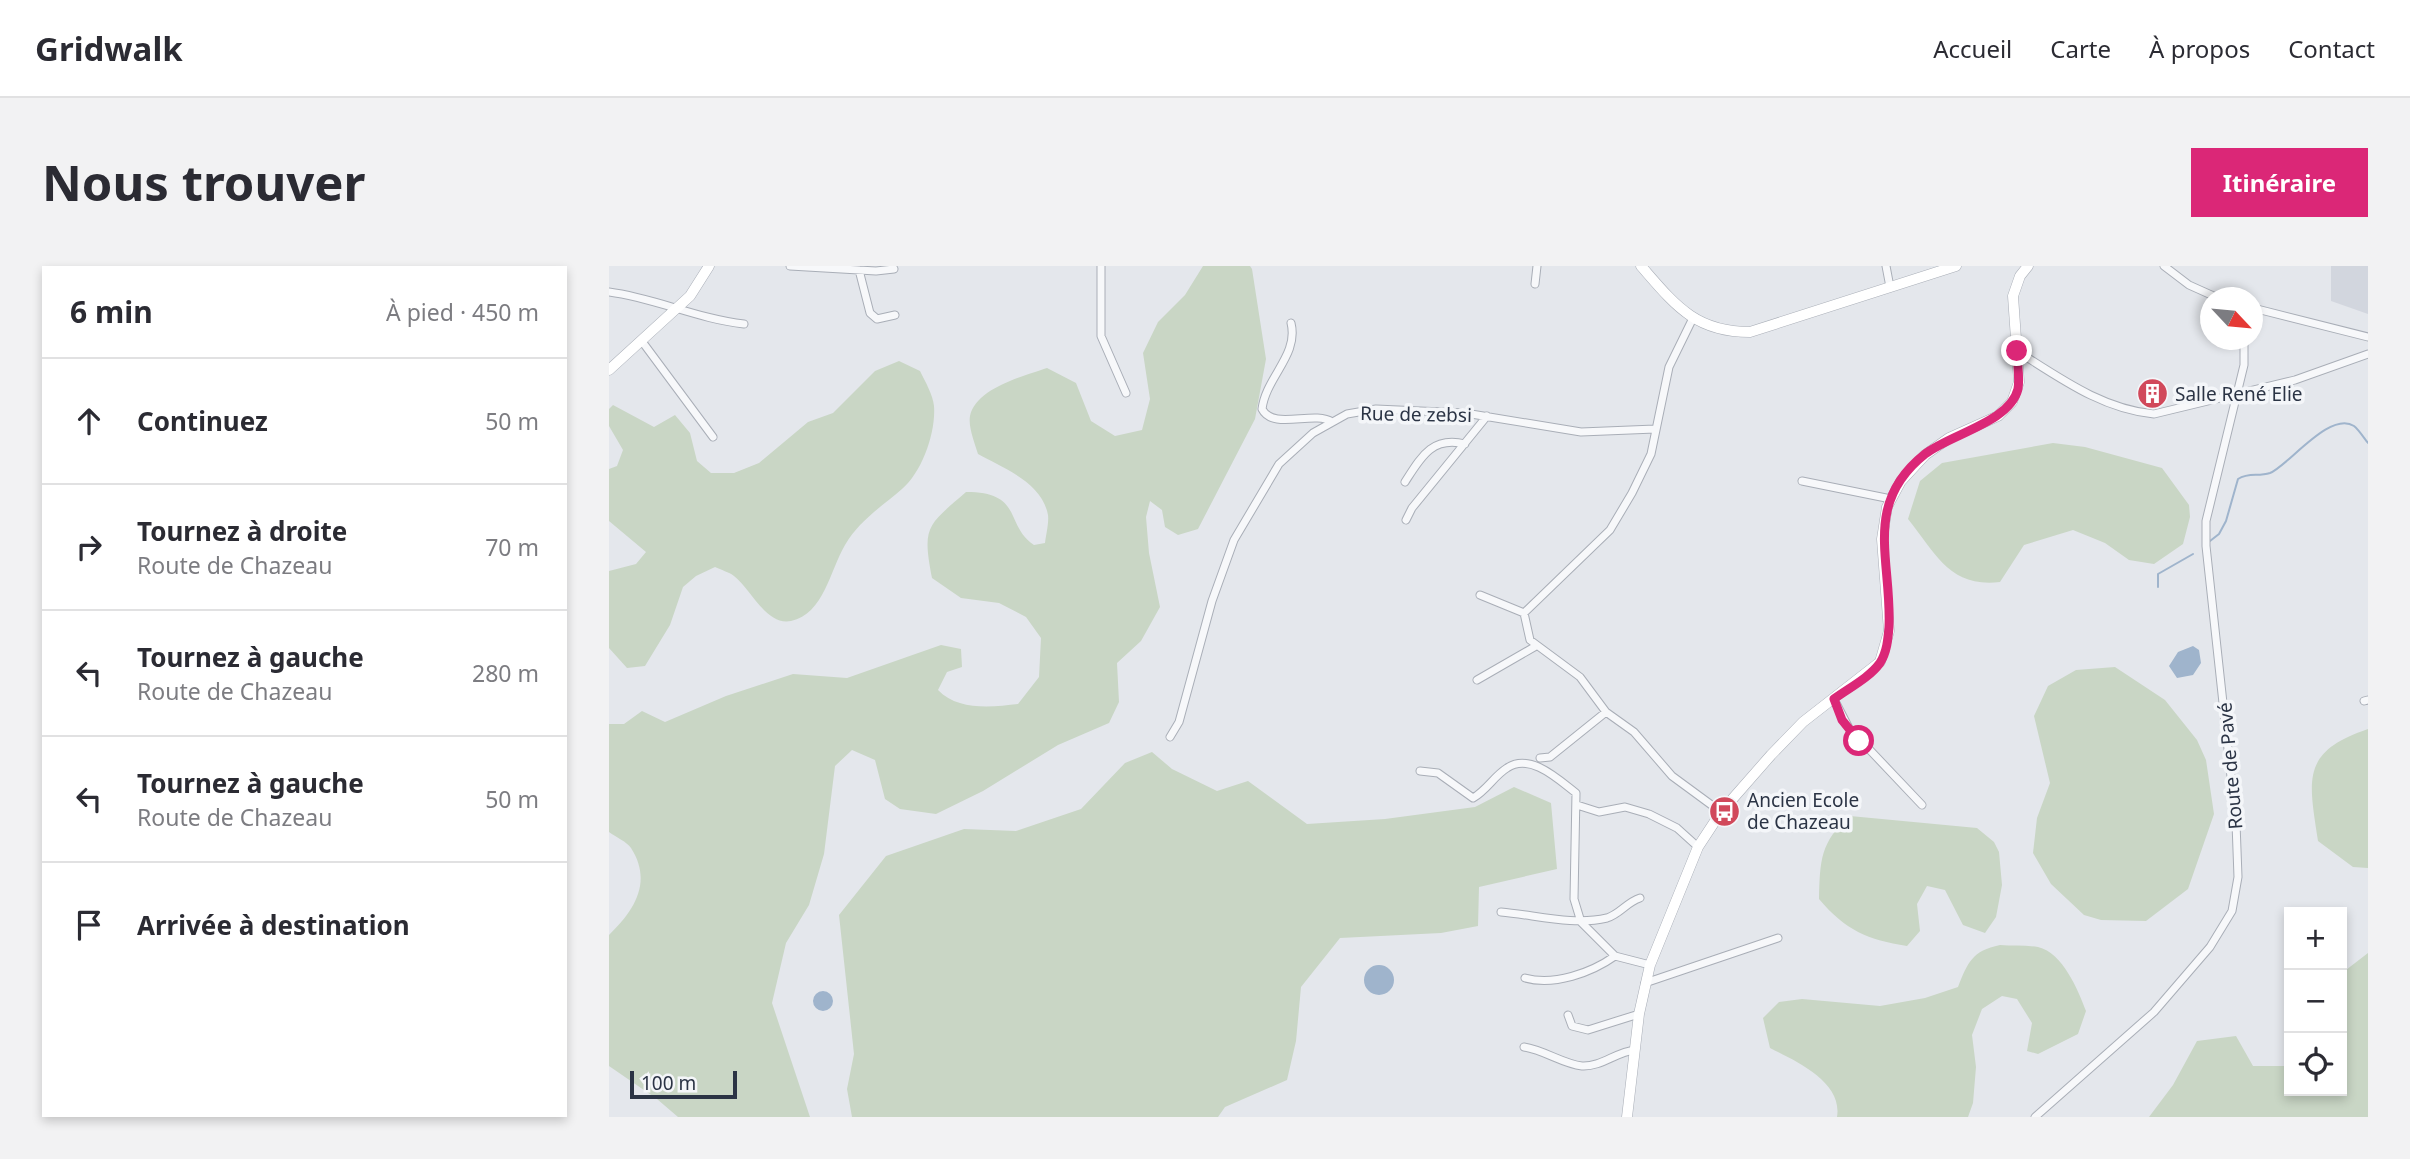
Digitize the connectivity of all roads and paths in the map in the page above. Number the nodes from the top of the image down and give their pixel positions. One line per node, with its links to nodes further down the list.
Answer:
1 (709, 266): 16 (main road)
2 (790, 266): 11 (street)
3 (1101, 266): 29 (street)
4 (1537, 266): 12 (street)
5 (1641, 266): 19 (main road)
6 (1886, 266): 13 (street)
7 (1956, 266): 13 (main road)
8 (2028, 266): 25 (main road)
9 (2164, 266): 14 (street)
10 (894, 269): 11 (street)
11 (859, 270): 18 (street)
12 (1535, 284)
13 (1890, 287): 19 (main road)
14 (2200, 290)
15 (609, 292): 16 (street)
16 (678, 308): 21 (street); 23 (main road)
17 (2263, 311): 22 (street)
18 (895, 315)
19 (1693, 318): 32 (street)
20 (1291, 323): 31 (street)
21 (744, 324)
22 (2368, 337)
23 (641, 340): 27 (main road); 33 (street)
24 (2244, 350): 28 (street, Route de Pavé)
25 (2017, 351): 28 (street); 37 (main road)
26 (2368, 354): 28 (street)
27 (609, 370)
28 (2237, 392): 65 (street, Route de Pavé)
29 (1126, 393)
30 (1487, 416): 31 (street, Rue de zebsi); 32 (street, Rue de zebsi); 34 (street)
31 (1332, 422): 45 (street, Rue de zebsi)
32 (1655, 429): 40 (street)
33 (713, 437)
34 (1465, 444): 36 (street); 38 (street)
35 (1802, 481): 37 (street)
36 (1405, 482)
37 (1891, 499): 43 (main road)
38 (1406, 520)
39 (1479, 595): 40 (street)
40 (1524, 613): 41 (street)
41 (1537, 646): 42 (street); 44 (street)
42 (1477, 680)
43 (1834, 699): 49 (street); 50 (main road)
44 (1607, 712): 46 (street); 50 (street)
45 (1170, 737)
46 (1540, 758)
47 (1420, 771): 48 (street)
48 (1577, 805): 51 (street); 54 (street)
49 (1922, 806)
50 (1721, 812): 51 (main road)
51 (1698, 847): 57 (main road)
52 (1640, 898): 54 (street)
53 (1501, 912): 54 (street)
54 (1581, 922): 56 (street)
55 (1778, 938): 59 (street)
56 (1615, 956): 57 (street); 58 (street)
57 (1650, 965): 59 (main road)
58 (1525, 978)
59 (1645, 984): 60 (main road)
60 (1639, 1014): 61 (street); 63 (main road)
61 (1568, 1015)
62 (1524, 1047): 63 (street)
63 (1635, 1050): 64 (main road)
64 (1627, 1117)
65 (2035, 1117)

